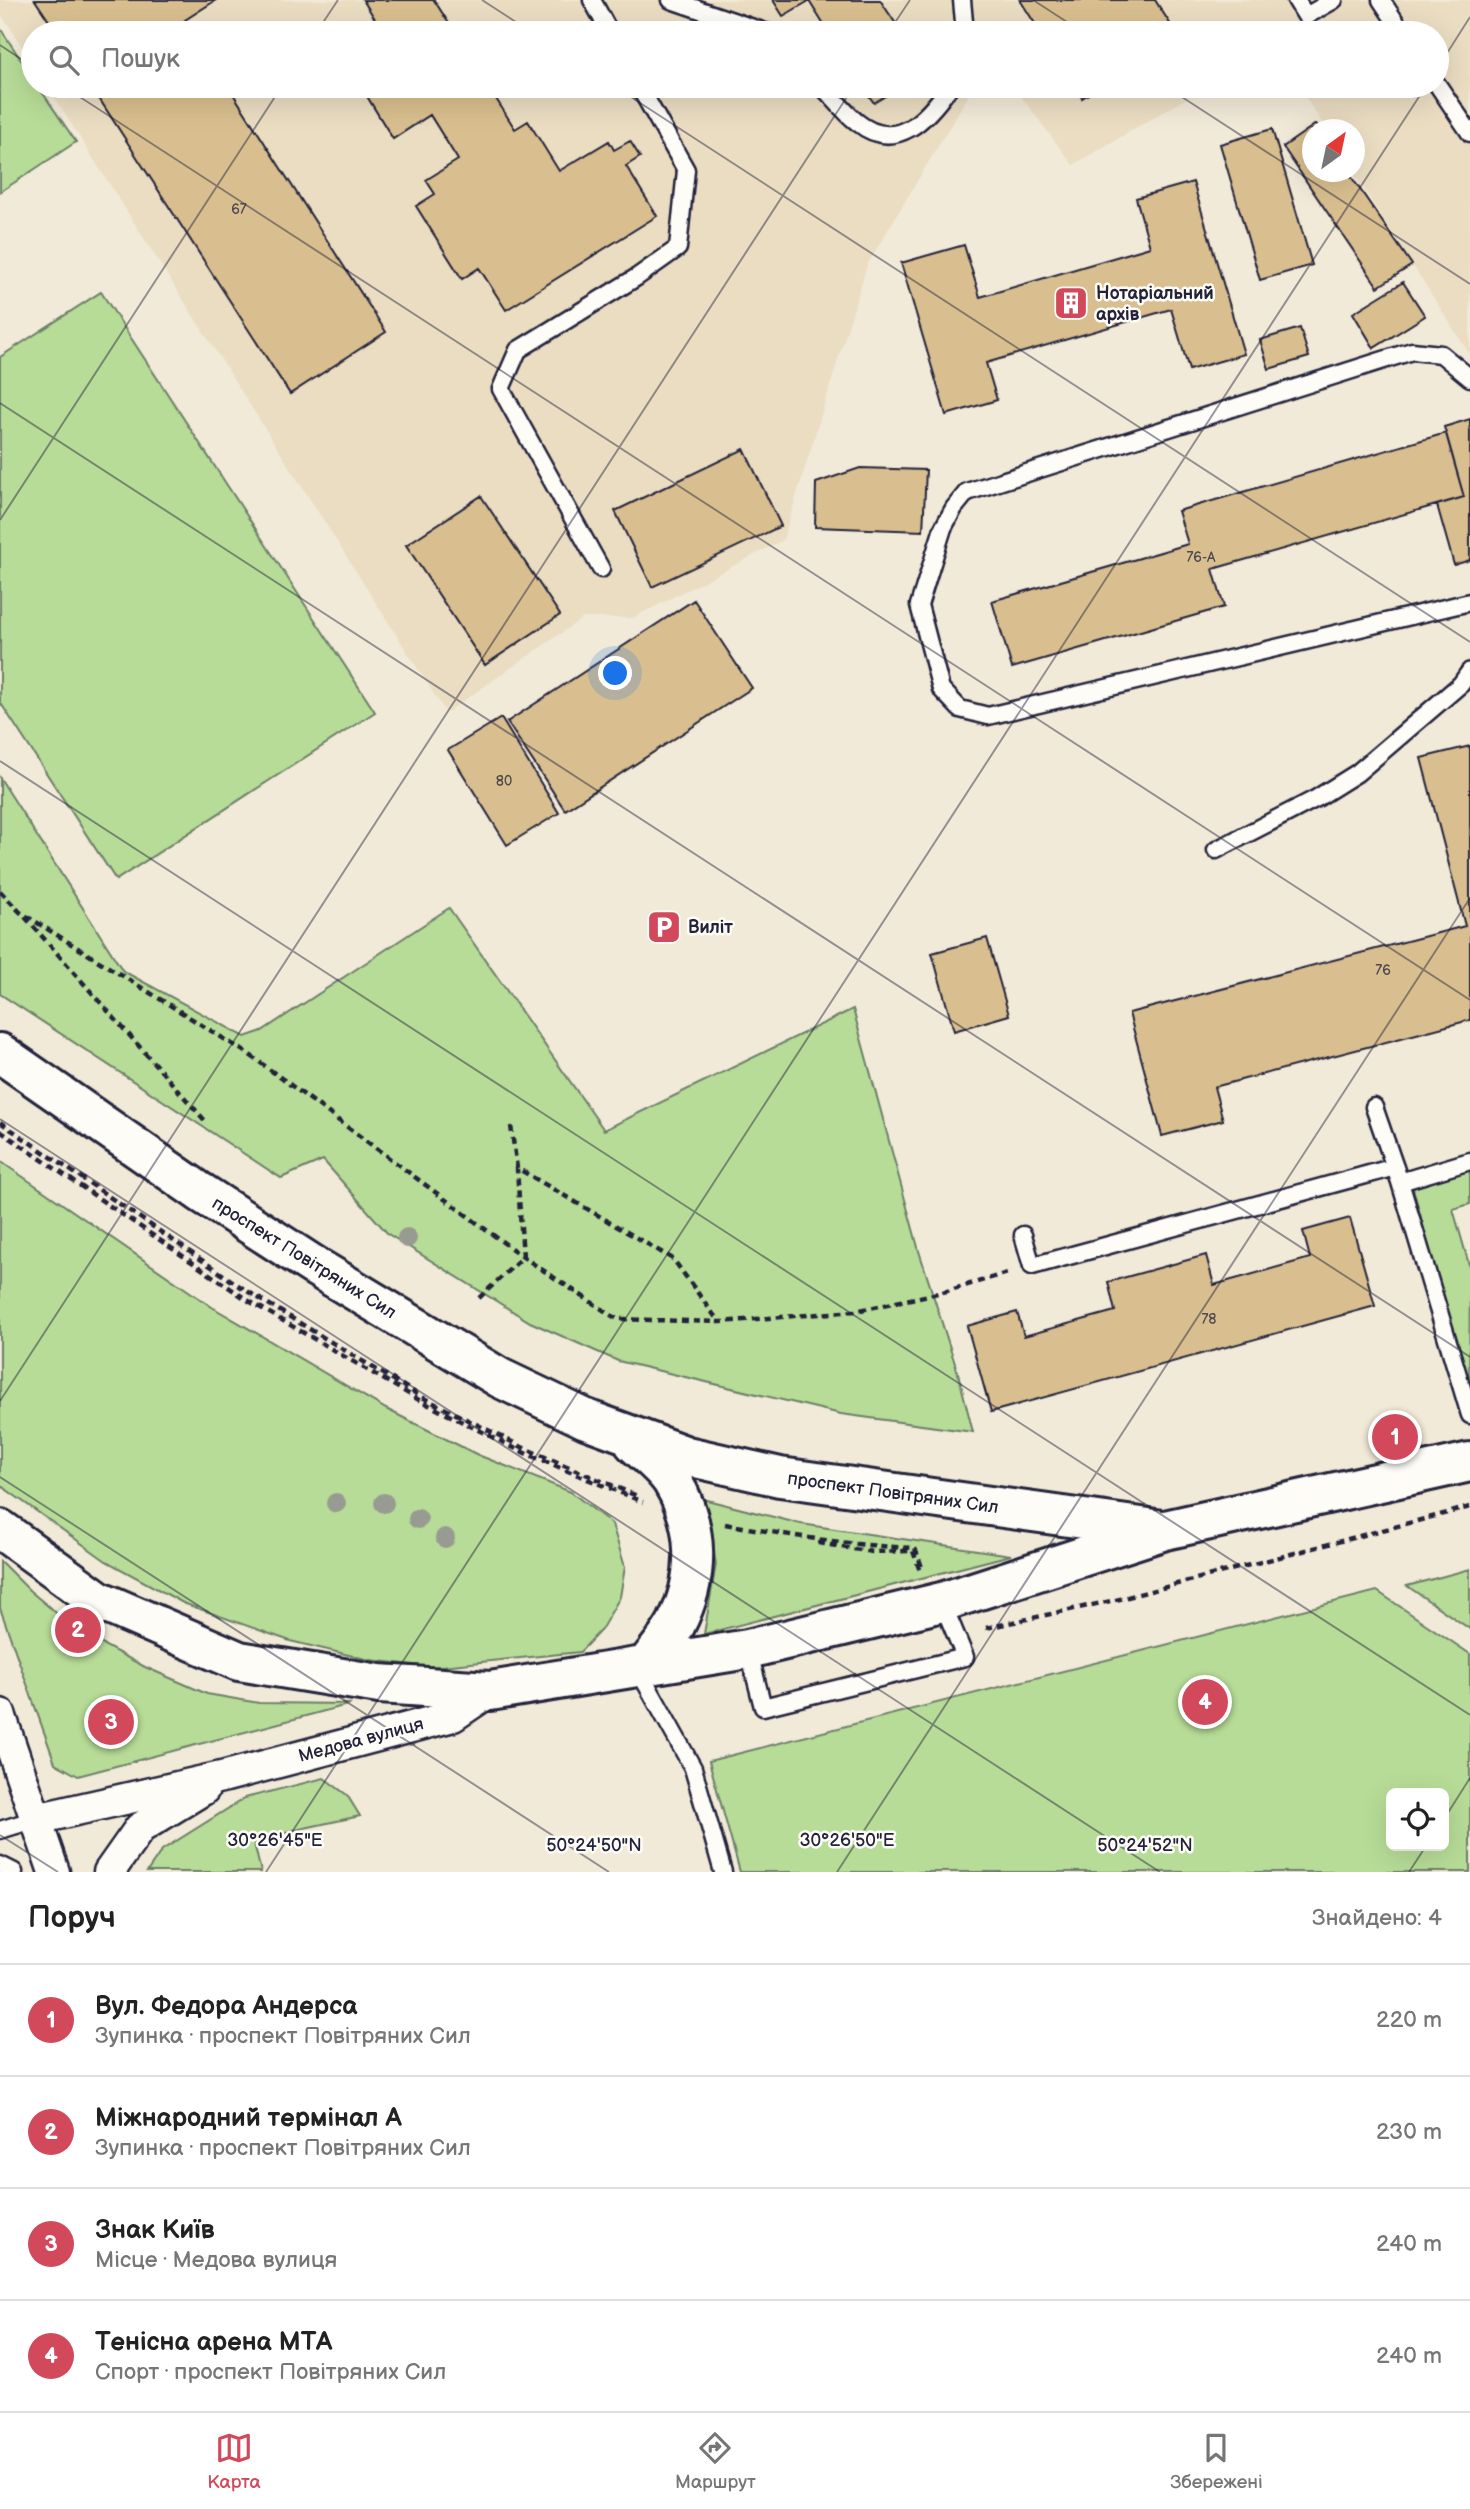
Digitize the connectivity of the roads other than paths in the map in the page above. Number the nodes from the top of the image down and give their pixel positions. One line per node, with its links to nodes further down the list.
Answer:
1 (592, 0): 7 (lane)
2 (671, 0): 8 (lane)
3 (962, 0): 9 (lane)
4 (1296, 0): 5 (lane)
5 (1334, 0)
6 (1381, 0): 10 (lane)
7 (603, 21)
8 (733, 21)
9 (964, 21)
10 (1395, 21)
11 (646, 98): 17 (lane)
12 (834, 98): 13 (lane)
13 (942, 98)
14 (1446, 98): 15 (lane)
15 (1470, 133)
16 (1470, 378): 18 (lane)
17 (601, 569)
18 (1470, 602)
19 (1470, 671): 20 (lane)
20 (1216, 850)
21 (0, 1053): 27 (main road, проспект Повітряних Сил)
22 (1374, 1107): 24 (lane)
23 (1470, 1161): 24 (lane)
24 (1397, 1174): 25 (lane); 26 (lane)
25 (1023, 1235)
26 (1470, 1415)
27 (625, 1434): 30 (main road, проспект Повітряних Сил); 33 (main road, проспект Повітряних Сил)
28 (1470, 1462): 30 (main road, проспект Повітряних Сил)
29 (0, 1529): 34 (main road, проспект Повітряних Сил)
30 (1165, 1530): 31 (main road, проспект Повітряних Сил)
31 (942, 1602): 32 (main road, проспект Повітряних Сил); 32 (lane)
32 (748, 1650): 33 (main road, проспект Повітряних Сил)
33 (641, 1667): 34 (main road, проспект Повітряних Сил); 43 (lane)
34 (490, 1691): 36 (street, Медова вулиця)
35 (0, 1714): 37 (street)
36 (226, 1776): 37 (street, Медова вулиця); 42 (street, Медова вулиця)
37 (36, 1819): 38 (lane); 41 (street)
38 (0, 1830)
39 (0, 1865): 40 (lane)
40 (14, 1872)
41 (54, 1872)
42 (109, 1872)
43 (723, 1872)

